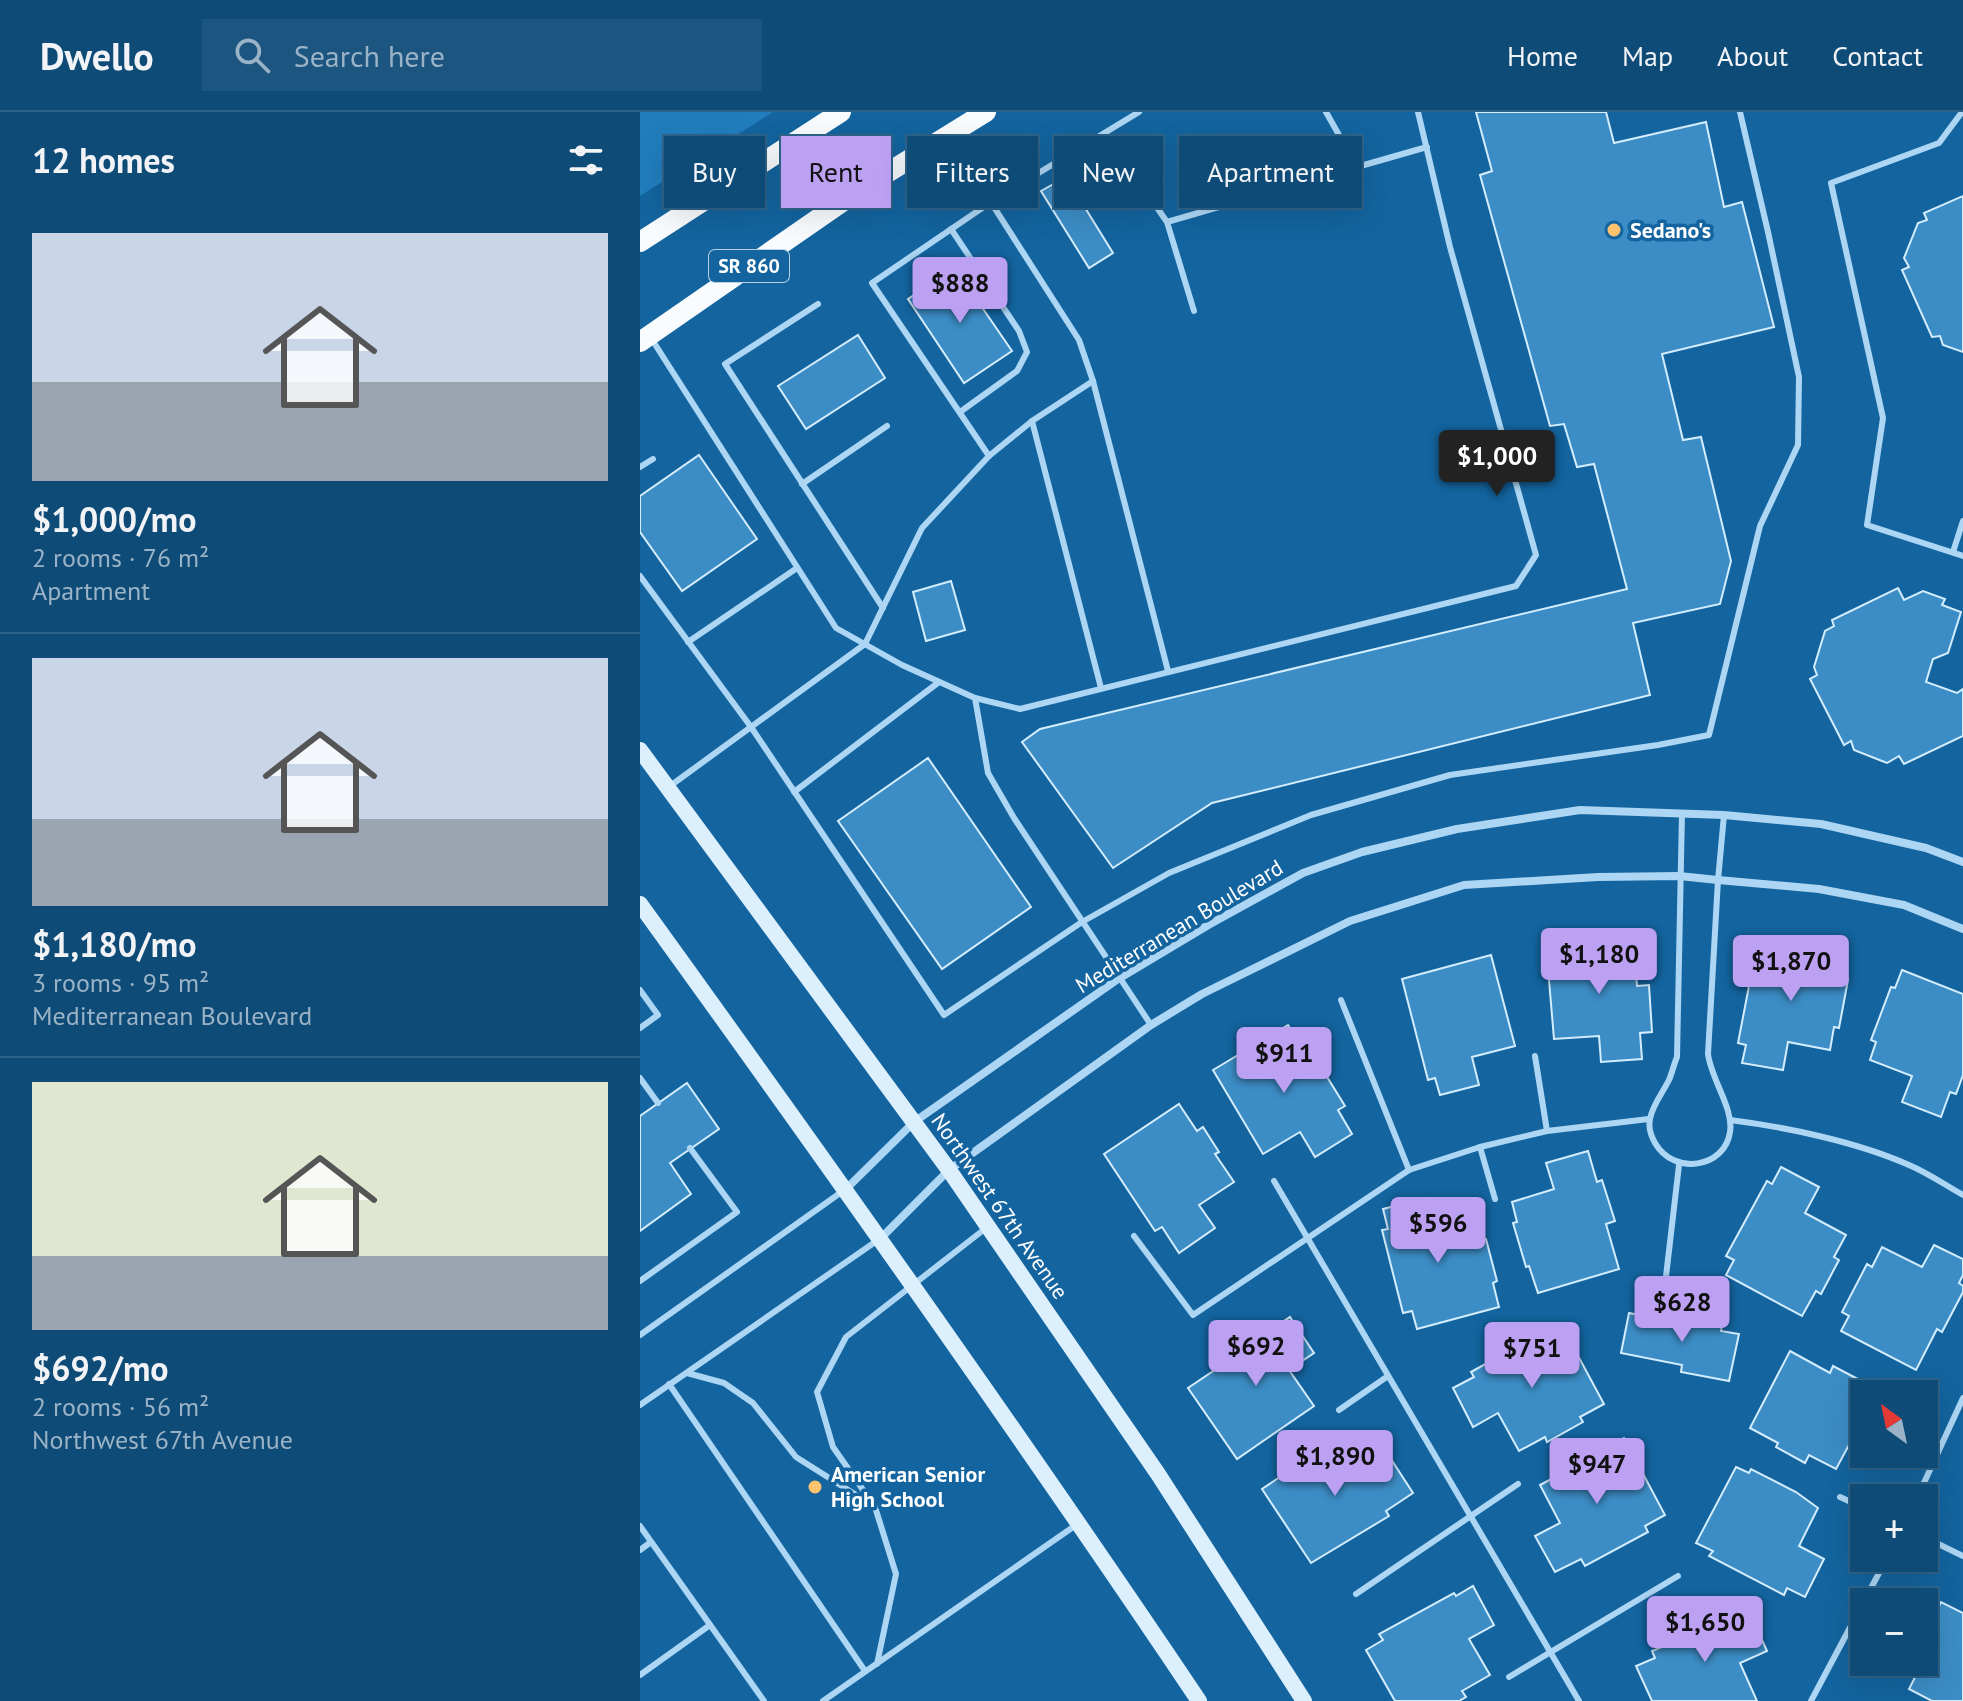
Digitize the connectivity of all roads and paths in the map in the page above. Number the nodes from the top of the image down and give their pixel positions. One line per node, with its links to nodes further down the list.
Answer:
1 (841, 112): 19 (main road)
2 (986, 112): 9 (main road, SR 860)
3 (1139, 112): 8 (lane)
4 (1326, 112): 10 (lane)
5 (1418, 112): 11 (lane)
6 (1740, 112): 53 (lane)
7 (1962, 112): 32 (lane)
8 (1105, 133): 13 (lane); 17 (lane)
9 (948, 135): 22 (main road, SR 860)
10 (1340, 136)
11 (1427, 147): 12 (lane); 39 (lane)
12 (1362, 166)
13 (1038, 174)
14 (982, 208): 18 (lane)
15 (995, 208): 23 (lane)
16 (1215, 208): 17 (lane)
17 (1167, 222): 21 (lane)
18 (951, 229): 24 (lane); 24 (lane)
19 (640, 242)
20 (818, 304): 30 (lane)
21 (1194, 311)
22 (645, 338): 34 (lane)
23 (1093, 381): 25 (lane); 39 (lane)
24 (960, 412): 27 (lane)
25 (1032, 421): 27 (lane); 41 (lane)
26 (887, 426): 30 (lane)
27 (989, 456): 36 (lane)
28 (653, 459): 29 (lane)
29 (640, 467)
30 (802, 484): 36 (lane)
31 (1963, 521): 32 (lane)
32 (1953, 552): 33 (lane)
33 (1963, 556)
34 (797, 568): 37 (lane); 38 (lane)
35 (640, 576): 37 (lane)
36 (883, 608): 38 (lane)
37 (688, 642): 43 (lane)
38 (865, 644): 40 (lane); 43 (lane)
39 (1168, 671): 41 (lane)
40 (939, 682): 42 (lane); 46 (lane)
41 (1101, 688): 42 (lane)
42 (975, 698): 53 (lane)
43 (751, 727): 45 (lane); 46 (lane)
44 (640, 750): 45 (main road, Northwest 67th Avenue)
45 (667, 788): 65 (main road, Northwest 67th Avenue)
46 (794, 792): 53 (lane)
47 (1682, 813): 48 (street, Mediterranean Boulevard); 50 (lane); 55 (street, Mediterranean Boulevard)
48 (1724, 815): 49 (street, Mediterranean Boulevard); 51 (lane)
49 (1963, 862)
50 (1679, 876): 51 (street); 58 (street); 63 (lane)
51 (1718, 880): 54 (street); 64 (lane)
52 (640, 904): 73 (main road)
53 (1082, 922): 55 (lane)
54 (1963, 929)
55 (1118, 979): 58 (lane); 65 (street, Mediterranean Boulevard)
56 (640, 990): 59 (lane)
57 (1341, 1000): 71 (lane)
58 (1151, 1025): 70 (street)
59 (640, 1028)
60 (1535, 1056): 66 (lane)
61 (640, 1078): 62 (lane)
62 (658, 1103)
63 (1649, 1119): 66 (lane); 69 (lane)
64 (1730, 1120): 69 (lane); 74 (lane)
65 (914, 1122): 70 (main road, Northwest 67th Avenue); 73 (street, Mediterranean Boulevard)
66 (1547, 1131): 67 (lane)
67 (1480, 1147): 71 (lane); 75 (lane)
68 (690, 1148): 80 (lane)
69 (1679, 1165): 82 (lane)
70 (949, 1170): 76 (main road, Northwest 67th Avenue); 78 (street)
71 (1409, 1170): 79 (lane)
72 (1274, 1181): 79 (lane)
73 (846, 1189): 78 (main road); 83 (lane)
74 (1962, 1191)
75 (1495, 1199)
76 (988, 1227): 81 (lane); 114 (main road, Northwest 67th Avenue)
77 (1134, 1236): 79 (lane)
78 (881, 1238): 81 (main road); 84 (lane)
79 (1307, 1238): 85 (lane)
80 (640, 1281)
81 (913, 1283): 94 (lane); 96 (main road)
82 (1663, 1302)
83 (640, 1335)
84 (686, 1372): 86 (lane); 94 (lane)
85 (1388, 1376): 89 (lane); 95 (lane)
86 (669, 1384): 88 (lane); 108 (lane)
87 (1963, 1398): 91 (lane)
88 (640, 1405)
89 (1339, 1410)
90 (1518, 1484): 95 (lane)
91 (1923, 1484)
92 (1840, 1497): 93 (lane)
93 (1850, 1502)
94 (875, 1507): 107 (lane)
95 (1470, 1516): 104 (lane); 106 (lane)
96 (1080, 1523): 107 (lane); 113 (main road)
97 (640, 1526): 98 (lane)
98 (651, 1542): 100 (lane); 105 (lane)
99 (1938, 1544): 101 (lane)
100 (640, 1550)
101 (1963, 1556)
102 (1880, 1572): 116 (lane)
103 (1678, 1576): 106 (lane)
104 (1356, 1594)
105 (710, 1625): 109 (lane); 111 (lane)
106 (1550, 1653): 110 (lane); 115 (lane)
107 (877, 1664): 108 (lane)
108 (865, 1671): 112 (lane)
109 (640, 1675)
110 (1509, 1677)
111 (764, 1701)
112 (823, 1701)
113 (1199, 1701)
114 (1304, 1701)
115 (1579, 1701)
116 (1811, 1701)

